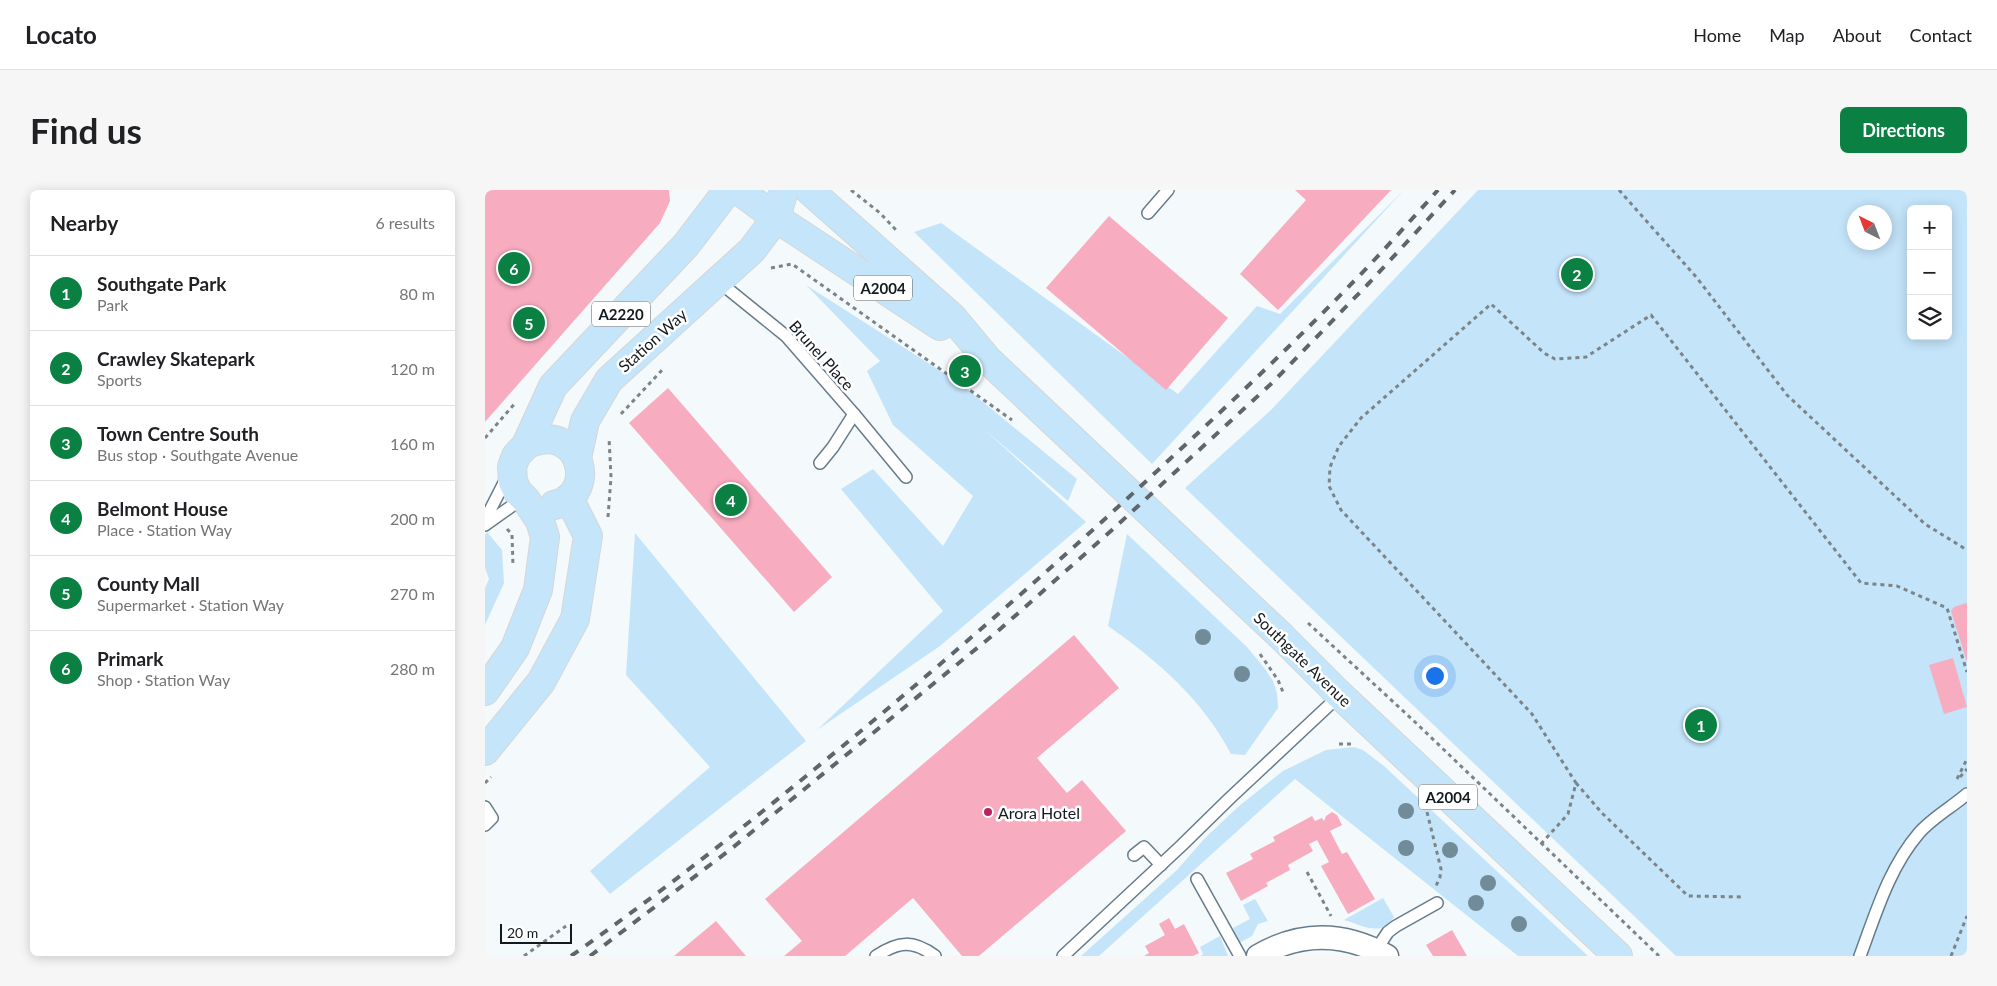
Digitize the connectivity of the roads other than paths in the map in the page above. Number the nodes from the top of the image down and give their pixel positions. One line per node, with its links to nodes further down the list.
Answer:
1 (728, 190): 11 (main road, A2220)
2 (738, 190): 7 (main road, Southgate Avenue / A2004)
3 (784, 190): 7 (main road, Station Way / A2220)
4 (809, 190): 9 (main road, Southgate Avenue / A2004)
5 (1168, 190): 6 (lane)
6 (1148, 213)
7 (776, 218): 8 (main road, Station Way / A2220); 9 (main road, Southgate Avenue / A2004)
8 (727, 289): 10 (lane, Brunel Place); 12 (main road, Station Way / A2220)
9 (988, 360): 20 (main road, Southgate Avenue / A2004)
10 (854, 414): 13 (lane, Brunel Place); 14 (lane)
11 (519, 456): 12 (main road); 16 (main road); 17 (lane)
12 (577, 458): 15 (main road, Station Way)
13 (820, 463)
14 (907, 476)
15 (569, 498): 16 (main road); 21 (main road)
16 (525, 499): 18 (lane); 19 (main road)
17 (485, 520)
18 (485, 525)
19 (485, 691)
20 (1340, 695): 26 (lane); 35 (main road, Southgate Avenue / A2004)
21 (491, 761)
22 (1967, 794): 36 (lane)
23 (485, 807): 24 (lane)
24 (489, 821)
25 (1134, 855): 26 (lane)
26 (1161, 865): 32 (lane)
27 (1197, 879): 33 (lane)
28 (1436, 904): 29 (lane)
29 (1382, 953): 34 (street)
30 (876, 956): 31 (lane)
31 (935, 956)
32 (1063, 956)
33 (1240, 956)
34 (1258, 956)
35 (1618, 956)
36 (1860, 956)

